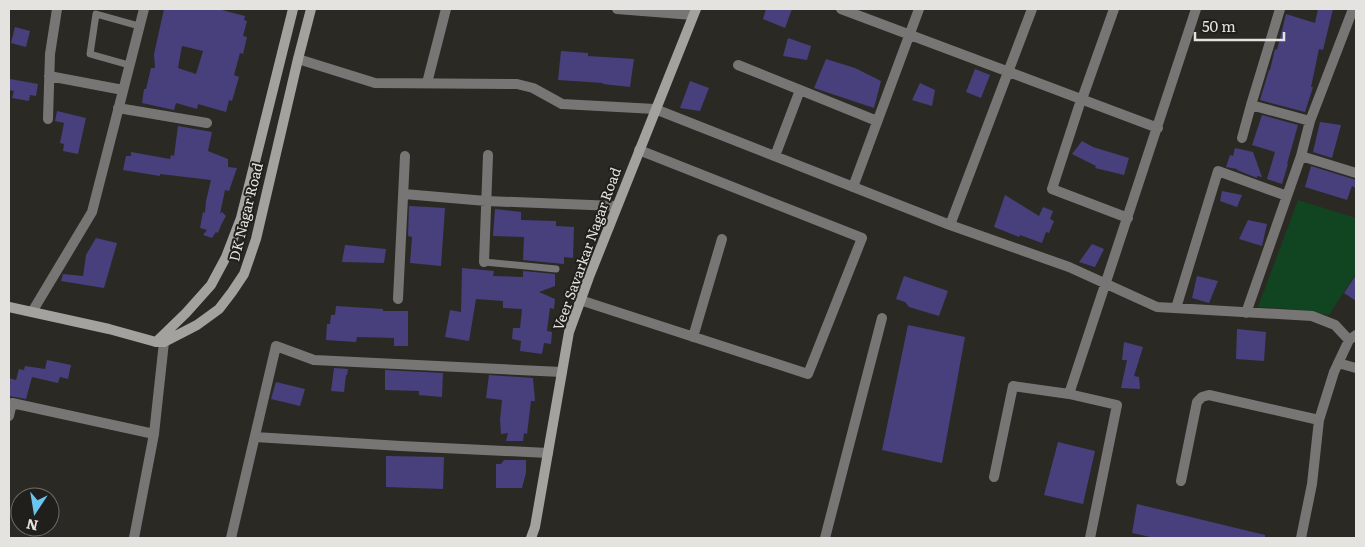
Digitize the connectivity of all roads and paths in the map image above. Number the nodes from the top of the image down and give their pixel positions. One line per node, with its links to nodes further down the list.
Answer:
1 (57, 9): 21 (street)
2 (144, 9): 15 (street)
3 (293, 9): 61 (main road, DK Nagar Road)
4 (311, 9): 17 (main road, DK Nagar Road)
5 (446, 9): 22 (street)
6 (617, 9): 14 (street)
7 (841, 9): 16 (street)
8 (919, 9): 16 (street)
9 (1032, 9): 20 (street)
10 (1114, 9): 25 (street)
11 (1196, 9): 33 (street)
12 (1280, 9): 26 (street)
13 (1353, 9): 31 (street)
14 (694, 12): 28 (main road, Veer Savarkar Nagar Road)
15 (139, 26): 18 (street); 18 (lane)
16 (909, 34): 20 (street); 30 (street)
17 (298, 59): 22 (street); 61 (main road, DK Nagar Road)
18 (129, 65): 23 (street)
19 (738, 65): 24 (street)
20 (1008, 72): 25 (street); 47 (street)
21 (49, 76): 23 (street); 29 (street)
22 (427, 83): 28 (street)
23 (123, 90): 27 (street)
24 (800, 90): 30 (street); 38 (street)
25 (1082, 99): 33 (street); 46 (street)
26 (1251, 106): 31 (street); 34 (street)
27 (118, 108): 32 (street); 56 (street)
28 (655, 109): 35 (main road, Veer Savarkar Nagar Road); 38 (street)
29 (48, 119)
30 (877, 121): 41 (street)
31 (1310, 121): 39 (street)
32 (207, 123)
33 (1158, 128): 46 (street)
34 (1242, 138)
35 (639, 150): 45 (main road, Veer Savarkar Nagar Road); 59 (street)
36 (488, 155): 44 (street)
37 (405, 156): 42 (street)
38 (775, 156): 41 (street)
39 (1301, 156): 40 (street); 43 (street)
40 (1356, 173)
41 (853, 187): 47 (street)
42 (404, 194): 44 (street); 52 (street)
43 (1287, 196): 55 (street); 57 (street)
44 (486, 201): 45 (street); 49 (street)
45 (616, 206): 53 (main road, Veer Savarkar Nagar Road)
46 (1128, 218): 51 (street)
47 (950, 225): 51 (street)
48 (722, 239): 59 (street)
49 (484, 262): 50 (lane)
50 (556, 269)
51 (1106, 284): 55 (street); 65 (street)
52 (398, 299)
53 (580, 300): 59 (street); 64 (main road, Veer Savarkar Nagar Road)
54 (9, 307): 56 (main road)
55 (1176, 308): 57 (street)
56 (32, 312): 61 (main road)
57 (1246, 313): 60 (street)
58 (882, 318): 76 (street)
59 (694, 337)
60 (1353, 338): 62 (street)
61 (160, 342): 68 (street)
62 (1338, 363): 63 (street); 67 (street)
63 (1356, 368)
64 (562, 372): 69 (street); 70 (main road, Veer Savarkar Nagar Road)
65 (1069, 394): 71 (street); 77 (street)
66 (9, 416): 68 (street)
67 (1319, 420): 72 (street); 78 (street)
68 (154, 434): 73 (street)
69 (255, 437): 70 (street); 74 (street)
70 (548, 453): 75 (main road, Veer Savarkar Nagar Road)
71 (994, 478)
72 (1181, 481)
73 (134, 538)
74 (232, 538)
75 (532, 538)
76 (825, 538)
77 (1090, 538)
78 (1301, 538)

